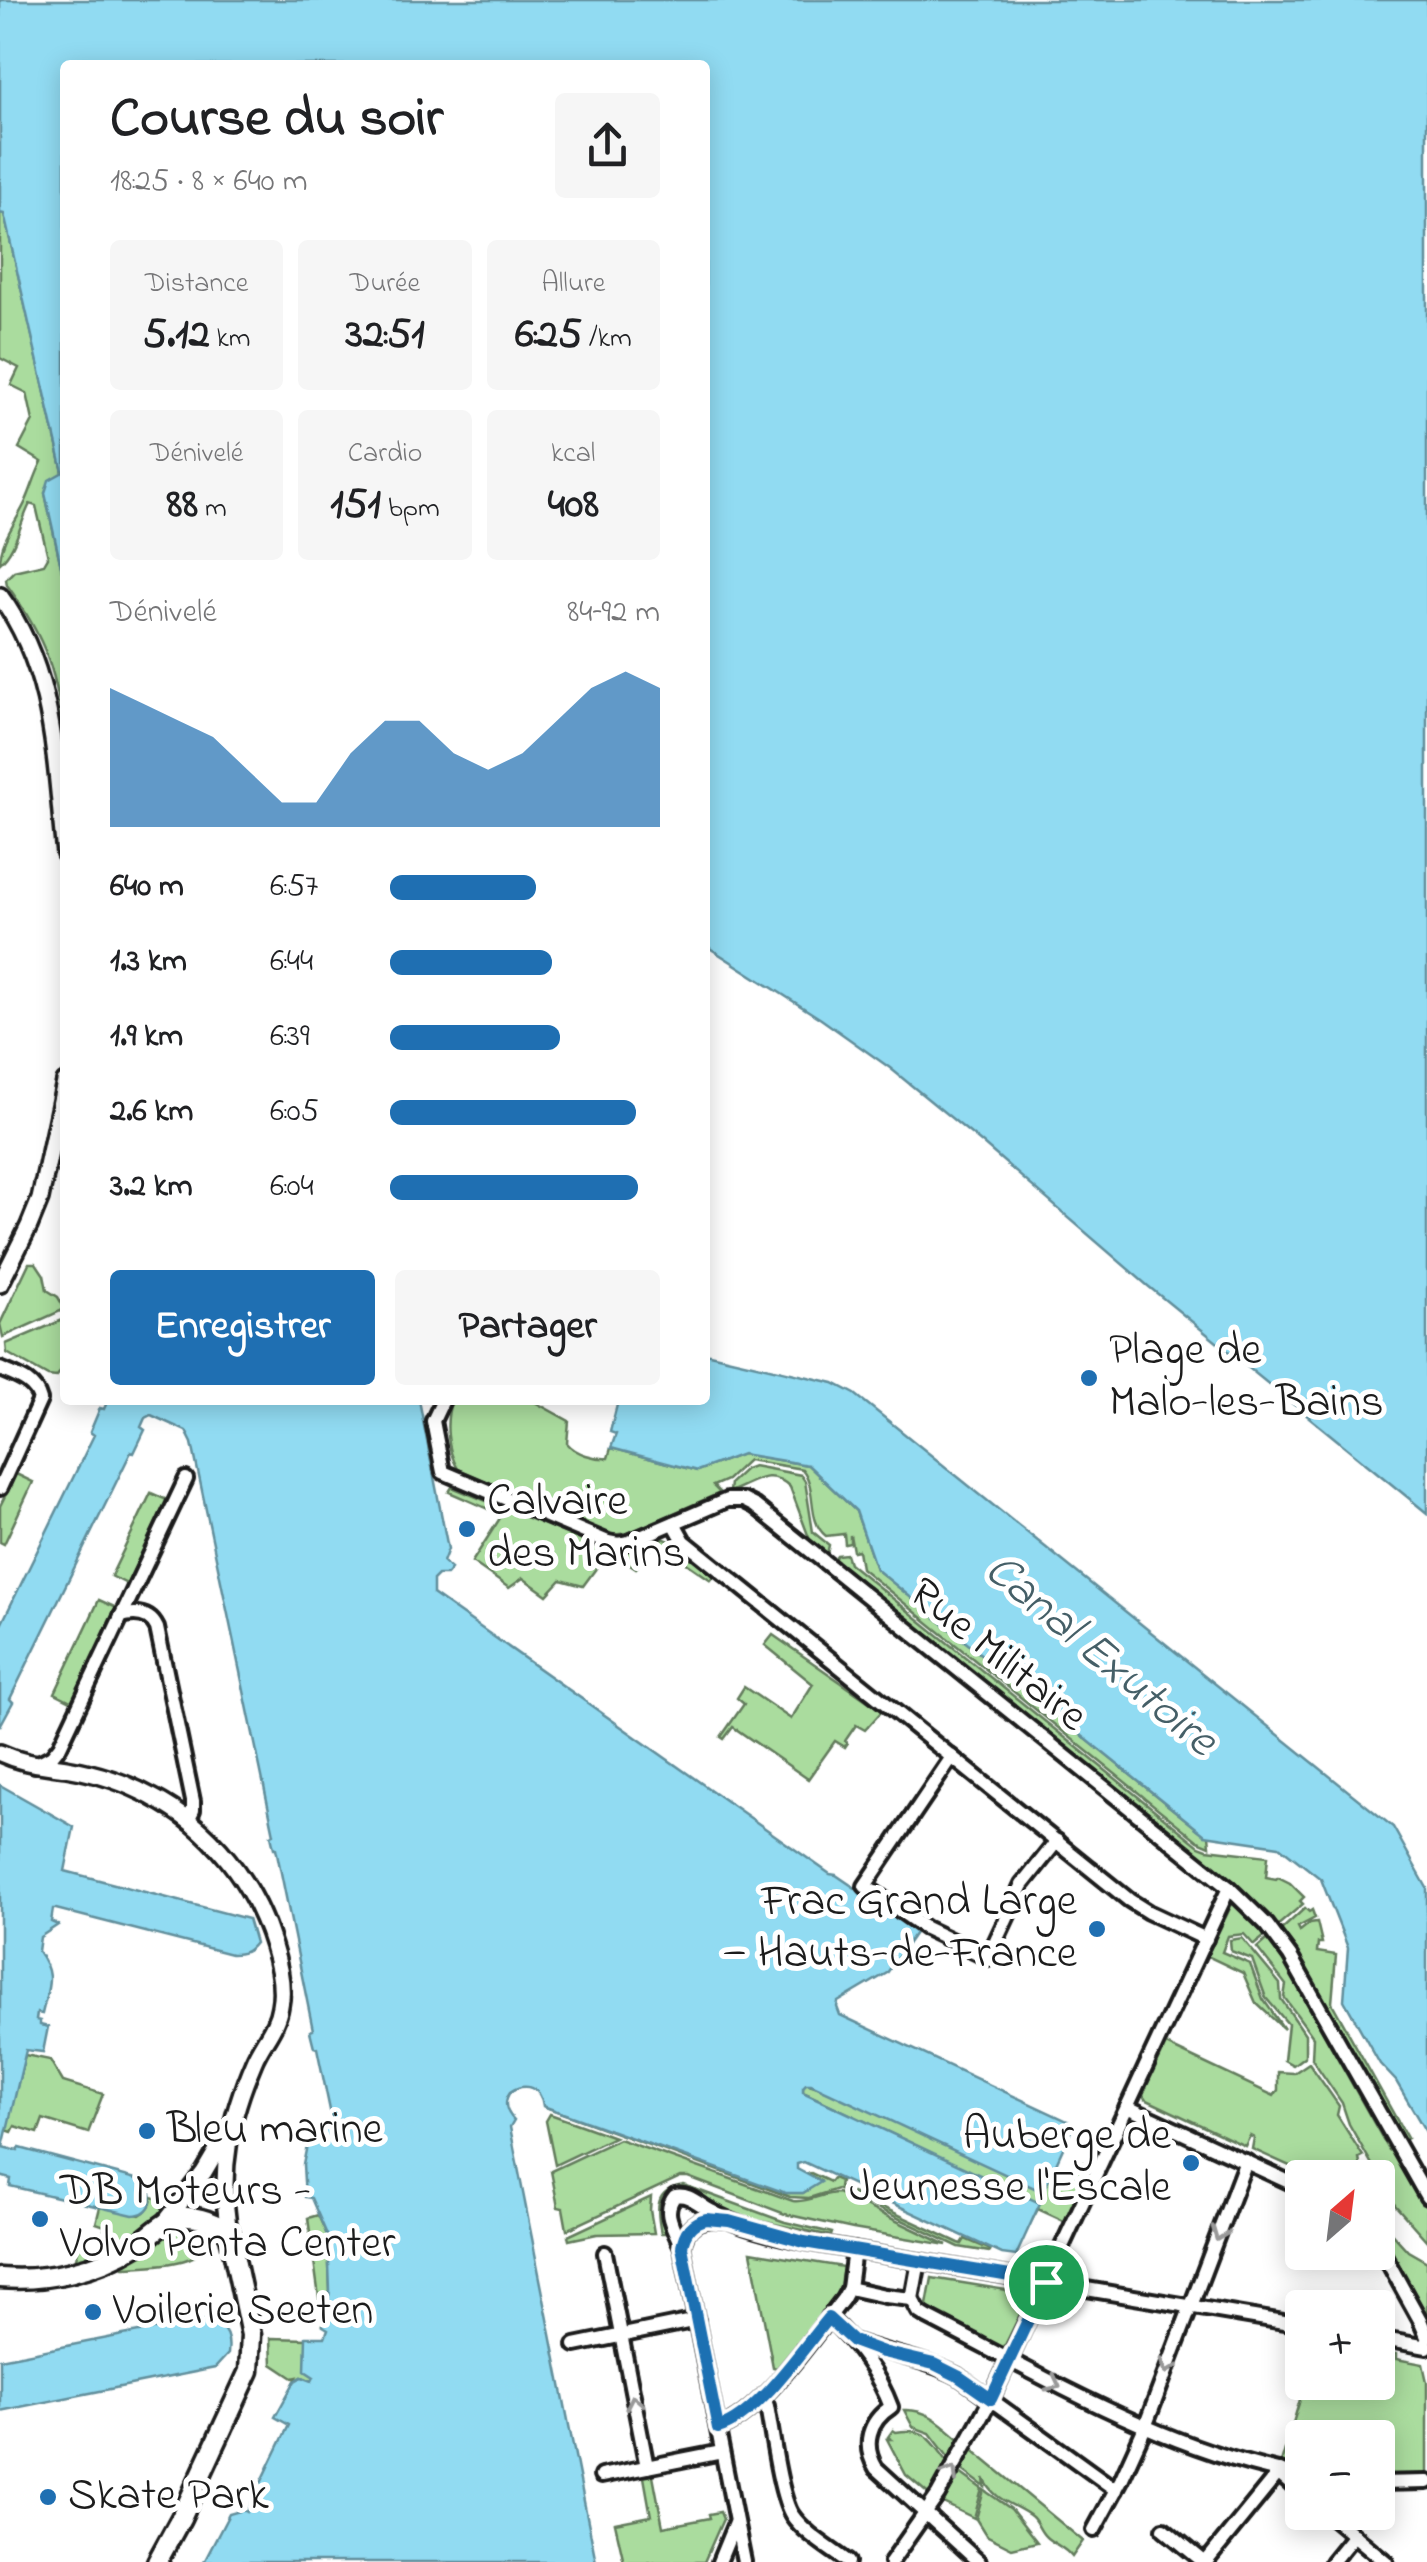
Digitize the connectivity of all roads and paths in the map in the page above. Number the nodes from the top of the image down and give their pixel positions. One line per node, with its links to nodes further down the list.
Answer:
1 (0, 596): 2 (street)
2 (60, 813)
3 (60, 1107): 4 (street)
4 (1, 1283)
5 (0, 1368): 8 (street)
6 (441, 1405): 9 (street, Rue Militaire)
7 (186, 1479): 10 (street)
8 (0, 1488)
9 (674, 1523): 13 (street); 18 (street, Rue Militaire)
10 (121, 1616): 11 (street); 16 (street)
11 (63, 1740): 14 (street); 15 (street)
12 (0, 1753): 14 (street)
13 (952, 1756): 17 (street); 17 (street)
14 (34, 1765): 15 (street)
15 (79, 1771): 16 (street)
16 (188, 1820): 21 (street)
17 (1057, 1841): 19 (street)
18 (1230, 1888): 19 (street); 24 (street, Rue Militaire)
19 (1206, 1939): 20 (street)
20 (1127, 2107): 22 (street); 34 (street)
21 (232, 2121): 26 (street); 27 (street)
22 (1246, 2162): 23 (street); 37 (street, one-way to 37)
23 (1285, 2180)
24 (1427, 2197)
25 (729, 2221): 28 (street); 28 (street); 29 (street)
26 (163, 2225): 27 (main road); 33 (main road)
27 (229, 2231): 62 (main road)
28 (682, 2247): 39 (street)
29 (854, 2250): 31 (street); 35 (street)
30 (605, 2253): 41 (street)
31 (919, 2261): 34 (street); 36 (street)
32 (1392, 2270): 42 (street)
33 (0, 2278)
34 (1046, 2282): 37 (street); 47 (street)
35 (849, 2288): 36 (street); 38 (street)
36 (912, 2299): 47 (street)
37 (1191, 2306): 40 (street); 50 (street, one-way to 50)
38 (828, 2318): 43 (street); 48 (street)
39 (696, 2320): 41 (street); 51 (street)
40 (1285, 2322)
41 (621, 2336): 45 (street); 53 (street, one-way to 41)
42 (1427, 2337)
43 (853, 2341): 49 (street); 61 (street)
44 (1395, 2341): 46 (street)
45 (575, 2345)
46 (1427, 2347)
47 (1010, 2360): 49 (street); 50 (street, one-way to 50)
48 (763, 2397): 51 (street); 72 (street)
49 (991, 2399): 60 (street); 61 (street, one-way to 49)
50 (1145, 2427): 54 (street); 60 (street)
51 (718, 2428): 52 (street)
52 (722, 2452): 53 (street); 63 (street)
53 (646, 2467): 56 (street)
54 (1279, 2473): 55 (street); 57 (street); 75 (street)
55 (1285, 2474)
56 (601, 2476)
57 (1285, 2478)
58 (1427, 2482): 59 (street)
59 (1395, 2483)
60 (1116, 2490): 65 (street)
61 (925, 2514): 73 (street); 74 (street)
62 (181, 2518): 68 (main road); 69 (main road)
63 (735, 2518): 70 (street); 71 (street)
64 (1164, 2529): 75 (street)
65 (1094, 2530)
66 (1348, 2530): 67 (street)
67 (1354, 2535): 76 (street); 77 (street)
68 (157, 2562)
69 (165, 2562)
70 (719, 2562)
71 (744, 2562)
72 (848, 2562)
73 (891, 2562)
74 (978, 2562)
75 (1205, 2562)
76 (1332, 2562)
77 (1386, 2562)

